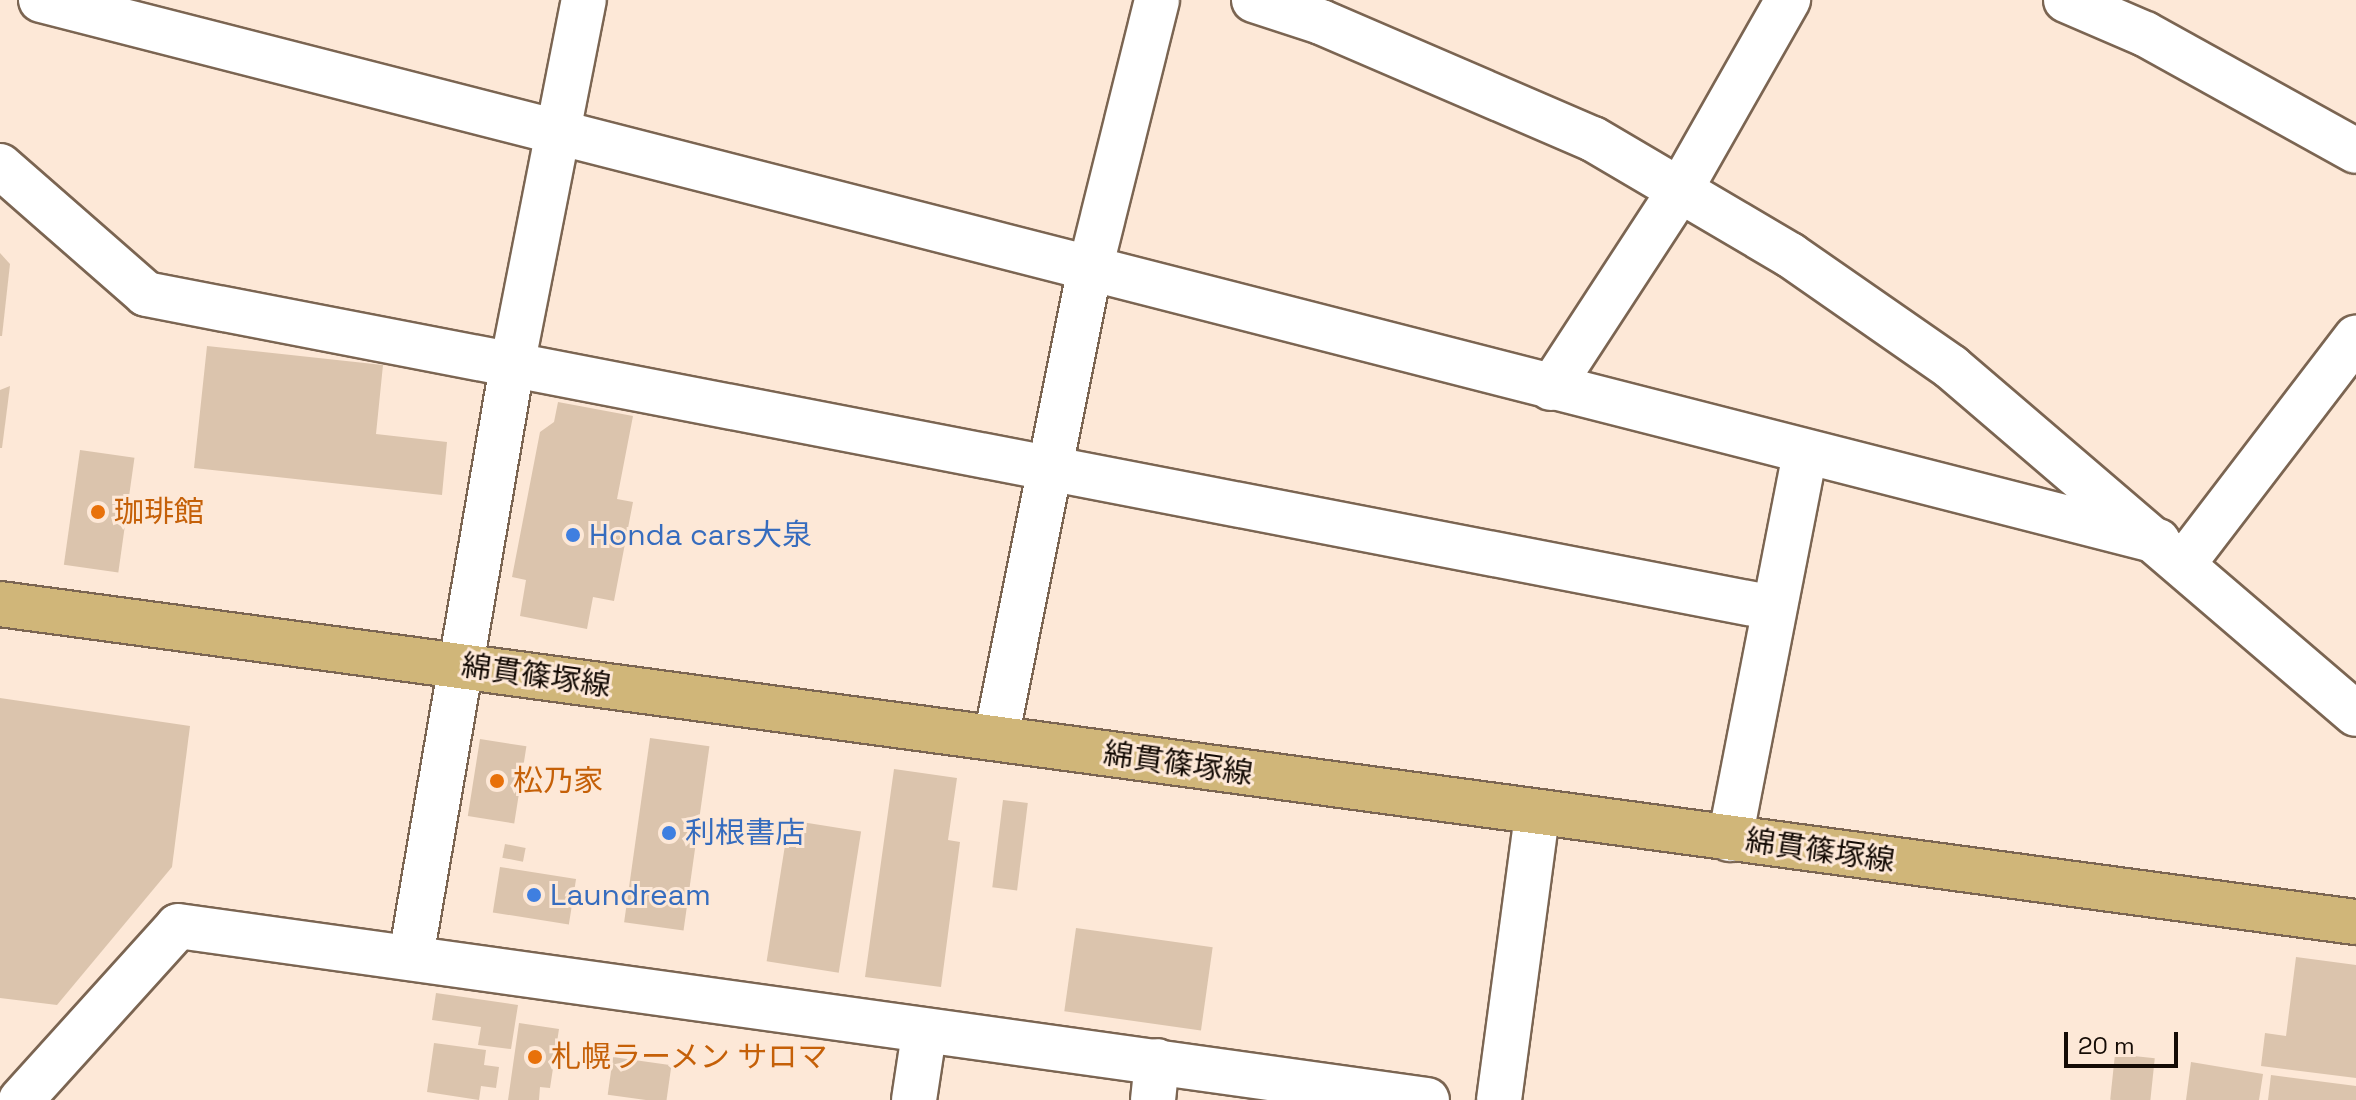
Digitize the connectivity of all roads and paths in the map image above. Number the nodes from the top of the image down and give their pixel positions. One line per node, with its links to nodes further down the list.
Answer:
1 (41, 0): 8 (street)
2 (584, 0): 8 (street)
3 (1157, 0): 12 (street)
4 (1254, 0): 7 (street)
5 (1788, 0): 11 (street)
6 (2066, 0): 9 (street)
7 (1323, 11): 11 (street)
8 (559, 131): 12 (street); 14 (street)
9 (2356, 151)
10 (6, 181): 14 (street)
11 (1680, 190): 15 (street); 18 (street)
12 (1090, 269): 15 (street); 17 (street)
13 (2354, 345): 18 (street)
14 (512, 366): 17 (street); 21 (street)
15 (1551, 388): 16 (street)
16 (1805, 454): 18 (street); 20 (street)
17 (1049, 471): 20 (street); 23 (street)
18 (2170, 552): 22 (street)
19 (0, 604): 21 (main road, 綿貫篠塚線)
20 (1773, 608): 25 (street)
21 (459, 664): 23 (main road, 綿貫篠塚線); 27 (street)
22 (2356, 714)
23 (996, 738): 24 (main road, 綿貫篠塚線)
24 (1537, 814): 25 (main road, 綿貫篠塚線); 33 (street)
25 (1730, 839): 26 (main road, 綿貫篠塚線)
26 (2353, 917)
27 (411, 957): 28 (street); 30 (street)
28 (924, 1034): 29 (street); 31 (street)
29 (1155, 1080): 32 (street)
30 (21, 1100)
31 (914, 1100)
32 (1427, 1100)
33 (1499, 1100)

